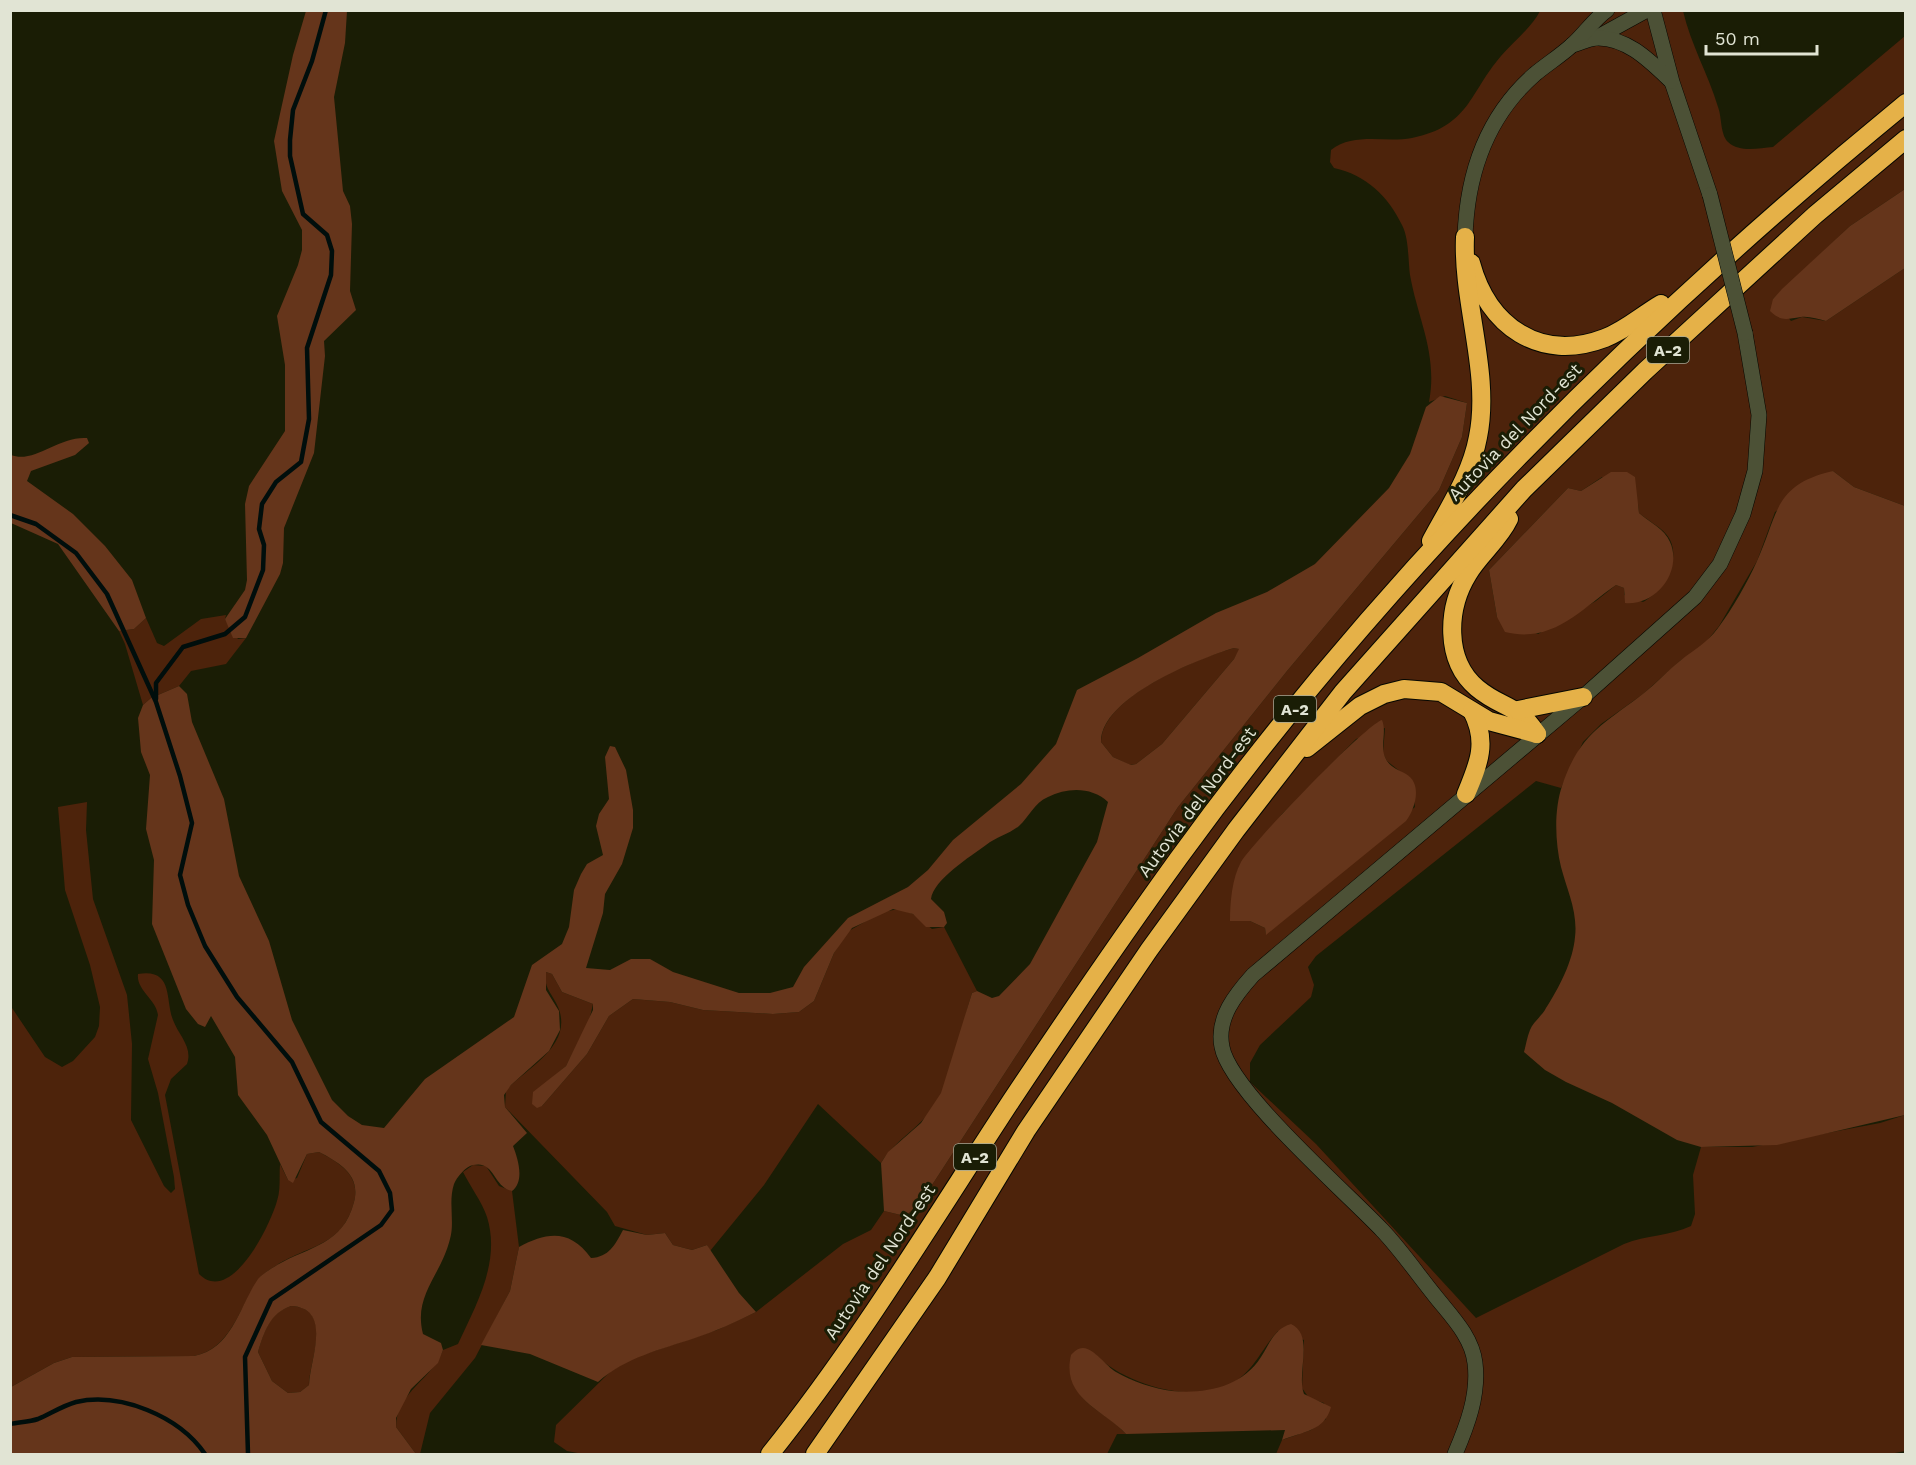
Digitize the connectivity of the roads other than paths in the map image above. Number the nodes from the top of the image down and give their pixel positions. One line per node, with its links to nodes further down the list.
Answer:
1 (1647, 10): 4 (street)
2 (1653, 10): 6 (street)
3 (1604, 12): 5 (street)
4 (1596, 38): 5 (street); 6 (street)
5 (1572, 45): 9 (street)
6 (1672, 82): 13 (street, bridge)
7 (1905, 103): 10 (highway, Autovia del Nord-est / A-2)
8 (1905, 139): 11 (highway, A-2)
9 (1465, 237): 10 (highway); 12 (highway)
10 (1689, 289): 12 (highway, Autovia del Nord-est / A-2)
11 (1524, 489): 14 (highway); 17 (highway, A-2)
12 (1418, 566): 19 (highway, Autovia del Nord-est / A-2)
13 (1583, 697): 14 (highway); 16 (street)
14 (1518, 710): 16 (highway)
15 (1472, 711): 16 (highway); 17 (highway); 18 (highway)
16 (1537, 735): 18 (street)
17 (1293, 757): 20 (highway, A-2)
18 (1466, 794): 21 (street)
19 (770, 1455)
20 (815, 1455)
21 (1455, 1455)

